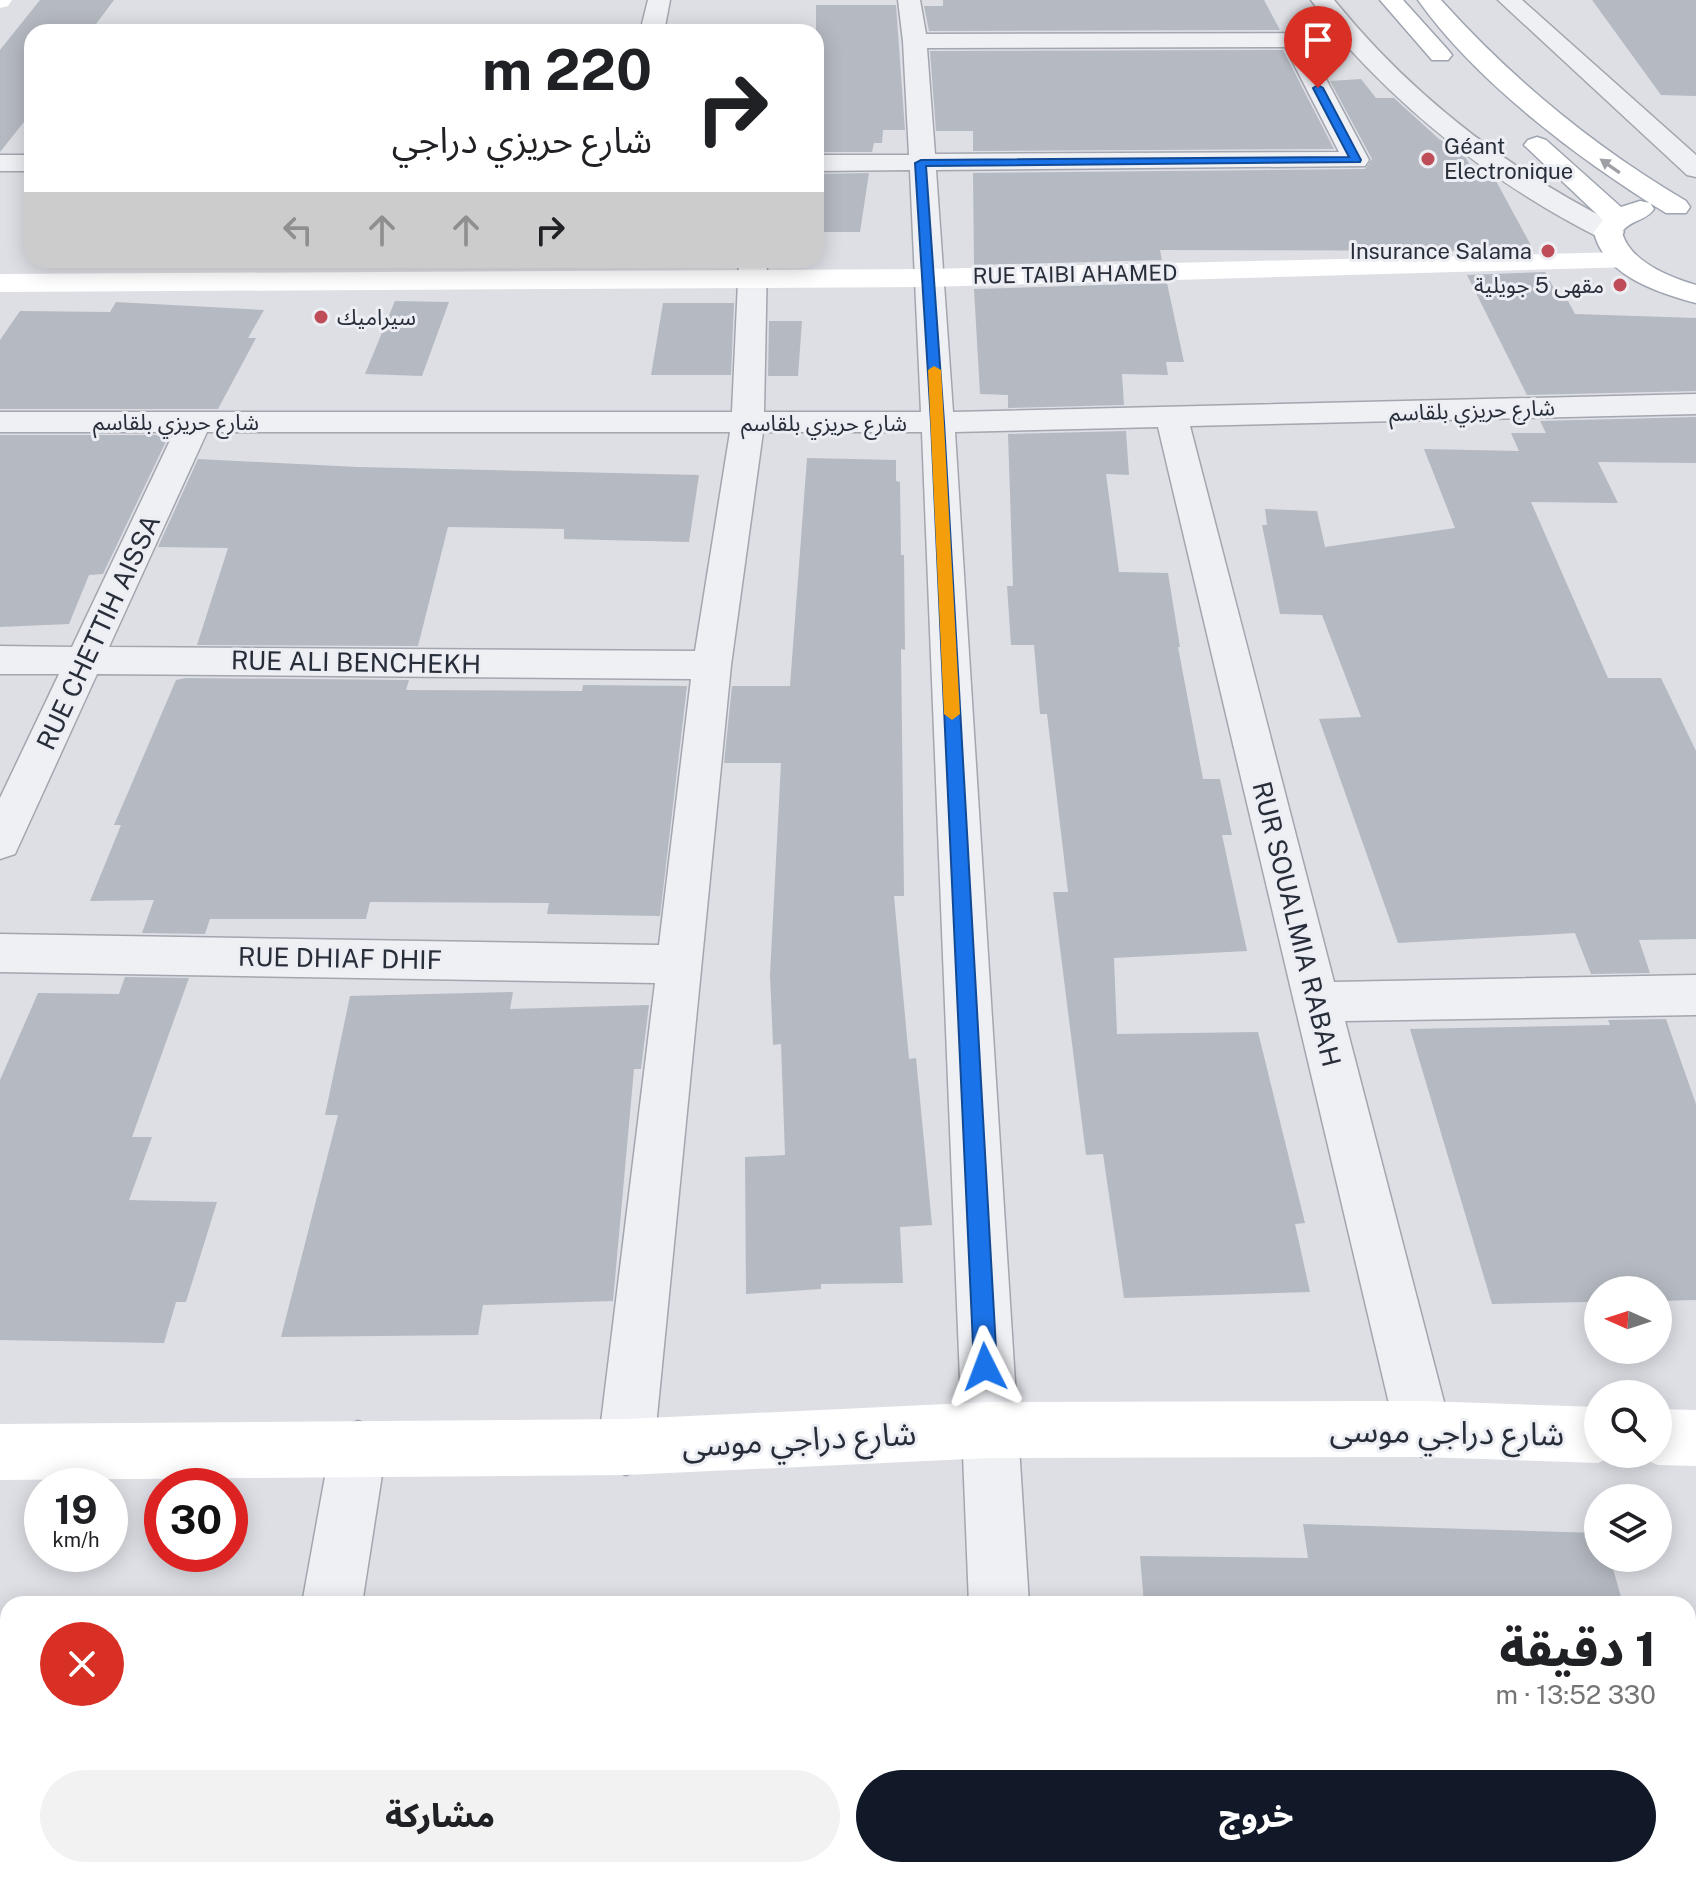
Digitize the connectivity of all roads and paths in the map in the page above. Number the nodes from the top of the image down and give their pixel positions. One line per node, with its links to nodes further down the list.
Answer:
1 (659, 0): 7 (street)
2 (909, 0): 10 (street)
3 (1322, 0): 9 (street)
4 (1391, 0): 11 (street)
5 (1429, 0): 18 (street, one-way to 5)
6 (1509, 0): 17 (street)
7 (654, 24)
8 (1293, 40): 9 (street); 10 (street); 16 (street)
9 (1357, 40): 19 (street)
10 (915, 41): 16 (street)
11 (1460, 76)
12 (1519, 129): 19 (street)
13 (0, 163): 14 (street)
14 (24, 163)
15 (824, 163): 16 (street)
16 (921, 163): 22 (street)
17 (1696, 169)
18 (1686, 208): 19 (street)
19 (1614, 226): 20 (street)
20 (1623, 261): 22 (street, RUE TAIBI AHAMED); 24 (street)
21 (752, 269): 22 (street, RUE TAIBI AHAMED); 23 (street, RUE TAIBI AHAMED); 30 (street)
22 (928, 278): 29 (street)
23 (0, 283)
24 (1694, 295)
25 (1696, 404): 26 (street, شارع حريزي بلقاسم)
26 (1172, 418): 29 (street, شارع حريزي بلقاسم); 38 (street, RUR SOUALMIA RABAH)
27 (0, 422): 28 (street, شارع حريزي بلقاسم)
28 (195, 422): 30 (street, شارع حريزي بلقاسم); 31 (street, RUE CHETTIH AISSA)
29 (938, 422): 30 (street, شارع حريزي بلقاسم); 40 (street)
30 (748, 423): 33 (street)
31 (85, 659): 32 (street, RUE ALI BENCHEKH); 33 (street, RUE ALI BENCHEKH); 34 (street, RUE CHETTIH AISSA)
32 (0, 660)
33 (712, 665): 36 (street)
34 (0, 842)
35 (0, 953): 36 (street, RUE DHIAF DHIF)
36 (679, 964): 44 (street)
37 (1696, 995): 38 (street)
38 (1316, 1002): 39 (street, RUR SOUALMIA RABAH)
39 (1423, 1429): 40 (street, شارع دراجي موسى); 41 (street, شارع دراجي موسى)
40 (989, 1430): 44 (street, شارع دراجي موسى); 48 (street)
41 (1584, 1435)
42 (1672, 1437): 43 (street)
43 (1696, 1438)
44 (626, 1447): 45 (street, شارع دراجي موسى)
45 (358, 1449): 46 (street, شارع دراجي موسى); 47 (street)
46 (0, 1452)
47 (333, 1596)
48 (999, 1596)

